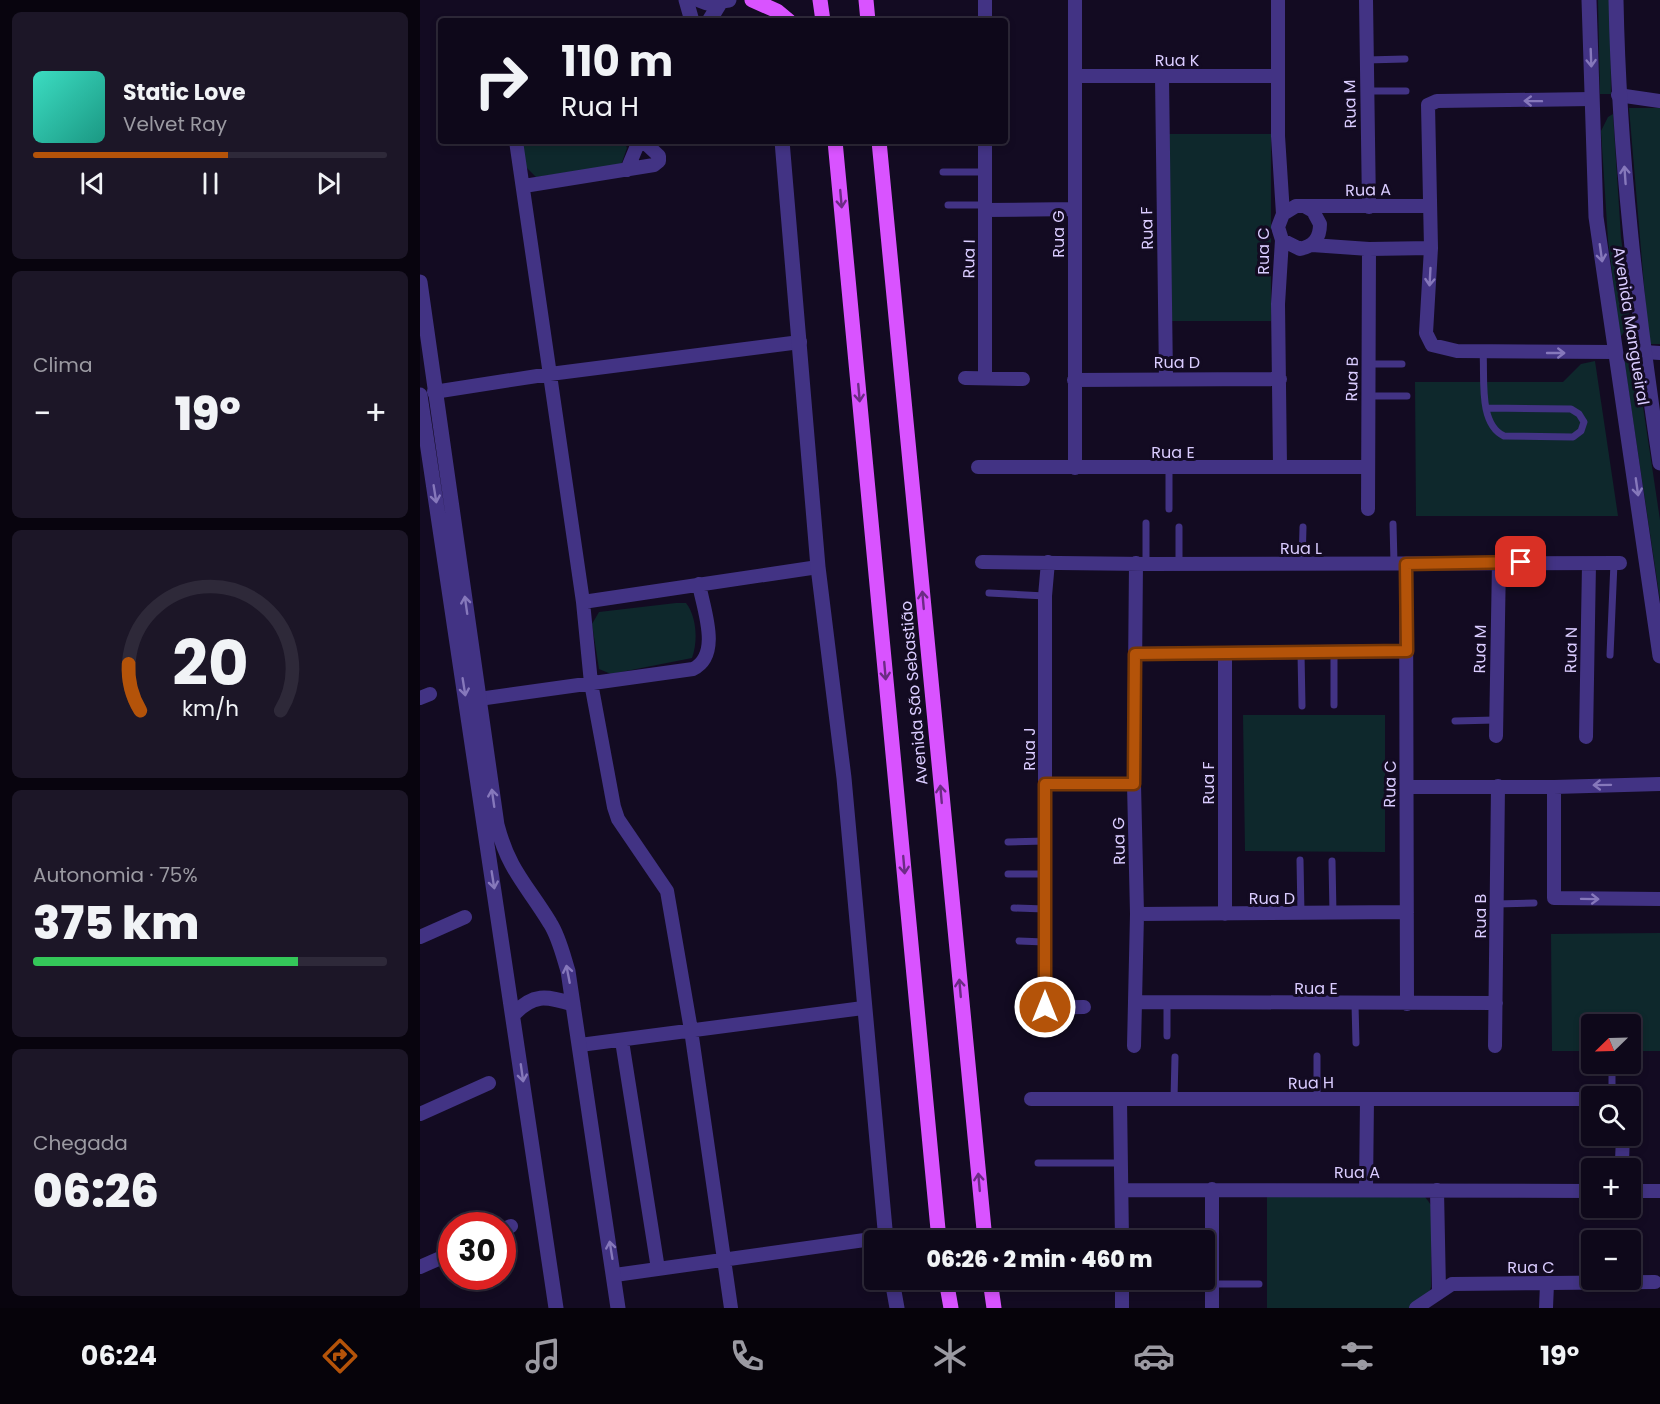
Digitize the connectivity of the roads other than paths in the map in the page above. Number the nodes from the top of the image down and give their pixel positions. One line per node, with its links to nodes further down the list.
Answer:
1 (686, 0): 13 (street)
2 (699, 0): 12 (street)
3 (752, 0): 15 (main road)
4 (820, 0): 16 (main road)
5 (866, 0): 17 (main road)
6 (986, 0): 18 (street)
7 (1075, 0): 21 (street, Rua G)
8 (1278, 0): 22 (street, Rua C)
9 (1366, 0): 20 (street, Rua M)
10 (1589, 0): 27 (street, Avenida Mangueiral, one-way to 27)
11 (1616, 0): 26 (street, Avenida Mangueiral)
12 (724, 1): 14 (street)
13 (691, 18)
14 (711, 18)
15 (785, 18)
16 (823, 18)
17 (868, 18)
18 (985, 18)
19 (1405, 59): 20 (lane)
20 (1365, 60): 24 (street, Rua M)
21 (1075, 76): 23 (street, Rua K); 45 (street, Rua G)
22 (1278, 76): 23 (street, Rua K); 46 (street, Rua C)
23 (1162, 77): 62 (street, Rua F)
24 (1366, 91): 25 (lane); 43 (street, Rua M)
25 (1406, 91)
26 (1618, 94): 28 (street); 55 (street, Avenida Mangueiral, one-way to 26)
27 (1592, 99): 41 (street, one-way to 41); 54 (street, Avenida Mangueiral, one-way to 54)
28 (1660, 101)
29 (517, 144): 39 (street)
30 (640, 144): 36 (street)
31 (645, 144): 36 (street)
32 (782, 144): 52 (street)
33 (835, 144): 176 (main road, Avenida São Sebastião, one-way to 176)
34 (879, 144): 177 (main road, Avenida São Sebastião, one-way to 34)
35 (985, 144): 38 (street, Rua I)
36 (627, 170): 39 (street)
37 (943, 172): 38 (lane)
38 (985, 172): 44 (street, Rua I)
39 (524, 186): 59 (street)
40 (948, 205): 44 (lane)
41 (1430, 206): 43 (street, Rua A); 49 (street)
42 (1306, 207): 43 (street, Rua A); 46 (street, Rua A); 48 (street)
43 (1369, 207)
44 (987, 208): 45 (street); 60 (street, Rua I)
45 (1075, 209): 64 (street, Rua G)
46 (1283, 214): 47 (street, Rua C)
47 (1282, 240): 48 (street); 65 (street, Rua C)
48 (1312, 245): 50 (street)
49 (1431, 248): 50 (street); 53 (street, one-way to 53)
50 (1369, 249): 57 (street, Rua B)
51 (420, 282): 66 (street)
52 (801, 342): 59 (street); 92 (street)
53 (1483, 352): 54 (street, one-way to 54); 69 (lane)
54 (1615, 352): 71 (street, Avenida Mangueiral)
55 (1644, 352): 56 (street); 70 (street, Avenida Mangueiral)
56 (1660, 352)
57 (1368, 364): 58 (lane); 67 (street, Rua B)
58 (1402, 364)
59 (550, 374): 66 (street); 96 (street)
60 (984, 377): 61 (street); 63 (street)
61 (965, 378)
62 (1166, 378): 64 (street, Rua D); 65 (street, Rua D)
63 (1023, 379)
64 (1074, 380): 75 (street, Rua G)
65 (1280, 380): 73 (street, Rua C)
66 (427, 393): 105 (street, one-way to 66); 148 (street, one-way to 148)
67 (1368, 396): 68 (lane); 74 (street, Rua B)
68 (1407, 396)
69 (1487, 408): 69 (lane)
70 (1660, 461): 71 (street)
71 (1634, 463): 103 (street, Avenida Mangueiral, one-way to 103)
72 (978, 467): 75 (street, Rua E)
73 (1280, 467): 74 (street, Rua E); 76 (street, Rua E)
74 (1367, 467): 78 (street, Rua B)
75 (1075, 468): 76 (street, Rua E)
76 (1169, 468): 77 (lane)
77 (1168, 509)
78 (1368, 509)
79 (1146, 523): 87 (lane)
80 (1393, 524): 90 (lane)
81 (1179, 527): 88 (lane)
82 (1303, 527): 89 (lane)
83 (982, 562): 84 (street, Rua L)
84 (1048, 562): 87 (street, Rua L); 95 (street, Rua J)
85 (1499, 562): 90 (street, Rua L); 91 (street, Rua L); 108 (street, Rua M)
86 (1617, 563): 91 (street, Rua L); 102 (lane)
87 (1141, 564): 88 (street, Rua L); 101 (street, Rua G)
88 (1179, 564): 89 (street, Rua L)
89 (1302, 564): 90 (street, Rua L)
90 (1400, 564): 97 (street, Rua C)
91 (1589, 564): 111 (street, Rua N)
92 (818, 567): 93 (street); 146 (street)
93 (699, 584): 96 (street); 104 (street)
94 (989, 593): 95 (lane)
95 (1046, 596): 112 (street, Rua J)
96 (583, 602): 104 (street)
97 (1407, 651): 98 (street); 116 (street, Rua C)
98 (1334, 652): 100 (street); 106 (lane)
99 (1225, 653): 100 (street); 101 (street); 131 (street, Rua F)
100 (1301, 653): 107 (lane)
101 (1135, 654): 113 (street, Rua G)
102 (1610, 655)
103 (1660, 656)
104 (591, 683): 105 (street); 149 (street)
105 (479, 699): 140 (street, one-way to 105)
106 (1334, 705)
107 (1302, 706)
108 (1495, 720): 109 (lane); 110 (street, Rua M)
109 (1455, 721)
110 (1496, 736)
111 (1586, 738)
112 (1045, 784): 113 (street); 118 (street, Rua J)
113 (1134, 784): 130 (street, Rua G)
114 (1660, 784): 117 (street, one-way to 117)
115 (1498, 786): 116 (street); 117 (street); 126 (street, Rua B)
116 (1408, 787): 129 (street, Rua C)
117 (1554, 787): 124 (street, one-way to 124)
118 (1045, 841): 119 (lane); 123 (street, Rua J)
119 (1008, 842)
120 (1300, 860): 132 (lane)
121 (1332, 861): 133 (lane)
122 (1008, 874): 123 (lane)
123 (1045, 874): 128 (street, Rua J)
124 (1660, 899)
125 (1534, 903): 126 (lane)
126 (1497, 904): 139 (street, Rua B)
127 (1014, 908): 128 (lane)
128 (1045, 909): 137 (street, Rua J)
129 (1407, 912): 133 (street, Rua D); 143 (street, Rua C)
130 (1137, 914): 131 (street, Rua D); 138 (street, Rua G)
131 (1225, 914): 132 (street, Rua D)
132 (1301, 914): 133 (street, Rua D)
133 (1333, 914)
134 (465, 917): 135 (street)
135 (420, 938)
136 (1019, 941): 137 (lane)
137 (1045, 942): 144 (street, Rua J)
138 (1136, 1002): 141 (street, Rua E); 154 (street, Rua G)
139 (1496, 1003): 143 (street, Rua E); 155 (street, Rua B)
140 (573, 1004): 148 (street); 153 (street)
141 (1167, 1004): 142 (street, Rua E); 150 (lane)
142 (1355, 1004): 143 (street, Rua E); 152 (lane)
143 (1407, 1004)
144 (1045, 1007): 145 (street); 147 (street)
145 (1084, 1007)
146 (863, 1008): 149 (street); 175 (street)
147 (1022, 1008)
148 (513, 1015): 196 (street, one-way to 196)
149 (691, 1030): 151 (street); 182 (street)
150 (1167, 1036)
151 (622, 1041): 153 (street); 184 (street)
152 (1356, 1043)
153 (580, 1045): 185 (street, one-way to 153)
154 (1134, 1046)
155 (1495, 1046)
156 (1317, 1056): 164 (lane)
157 (1175, 1057): 163 (lane)
158 (489, 1083): 165 (street)
159 (1031, 1099): 162 (street, Rua H)
160 (1367, 1099): 161 (street, Rua H); 164 (street, Rua H); 168 (street)
161 (1581, 1099)
162 (1120, 1100): 163 (street, Rua H); 167 (street)
163 (1174, 1100): 164 (street, Rua H)
164 (1317, 1100)
165 (420, 1114)
166 (1038, 1163): 167 (lane)
167 (1122, 1163): 170 (street)
168 (1366, 1188): 169 (street, Rua A); 171 (street, Rua A)
169 (1212, 1189): 170 (street, Rua A); 179 (street)
170 (1122, 1190): 178 (street)
171 (1437, 1190): 172 (street, Rua A); 195 (street)
172 (1581, 1191)
173 (1641, 1191): 174 (street)
174 (1660, 1191)
175 (885, 1230)
176 (938, 1230)
177 (984, 1230)
178 (1122, 1230)
179 (1212, 1230)
180 (864, 1242): 182 (street)
181 (438, 1259): 183 (street)
182 (724, 1262): 184 (street); 198 (street)
183 (420, 1267)
184 (658, 1269): 185 (street)
185 (615, 1275): 197 (street)
186 (1654, 1282): 189 (street, Rua C)
187 (1215, 1284): 188 (lane)
188 (1259, 1284)
189 (1547, 1284): 195 (street, Rua C); 205 (street)
190 (894, 1290): 199 (street)
191 (948, 1290): 200 (main road)
192 (991, 1290): 201 (main road)
193 (1122, 1290): 202 (street)
194 (1212, 1290): 203 (street)
195 (1439, 1290): 204 (street, Rua C)
196 (556, 1308)
197 (618, 1308)
198 (731, 1308)
199 (897, 1308)
200 (951, 1308)
201 (994, 1308)
202 (1122, 1308)
203 (1212, 1308)
204 (1416, 1308)
205 (1546, 1308)

